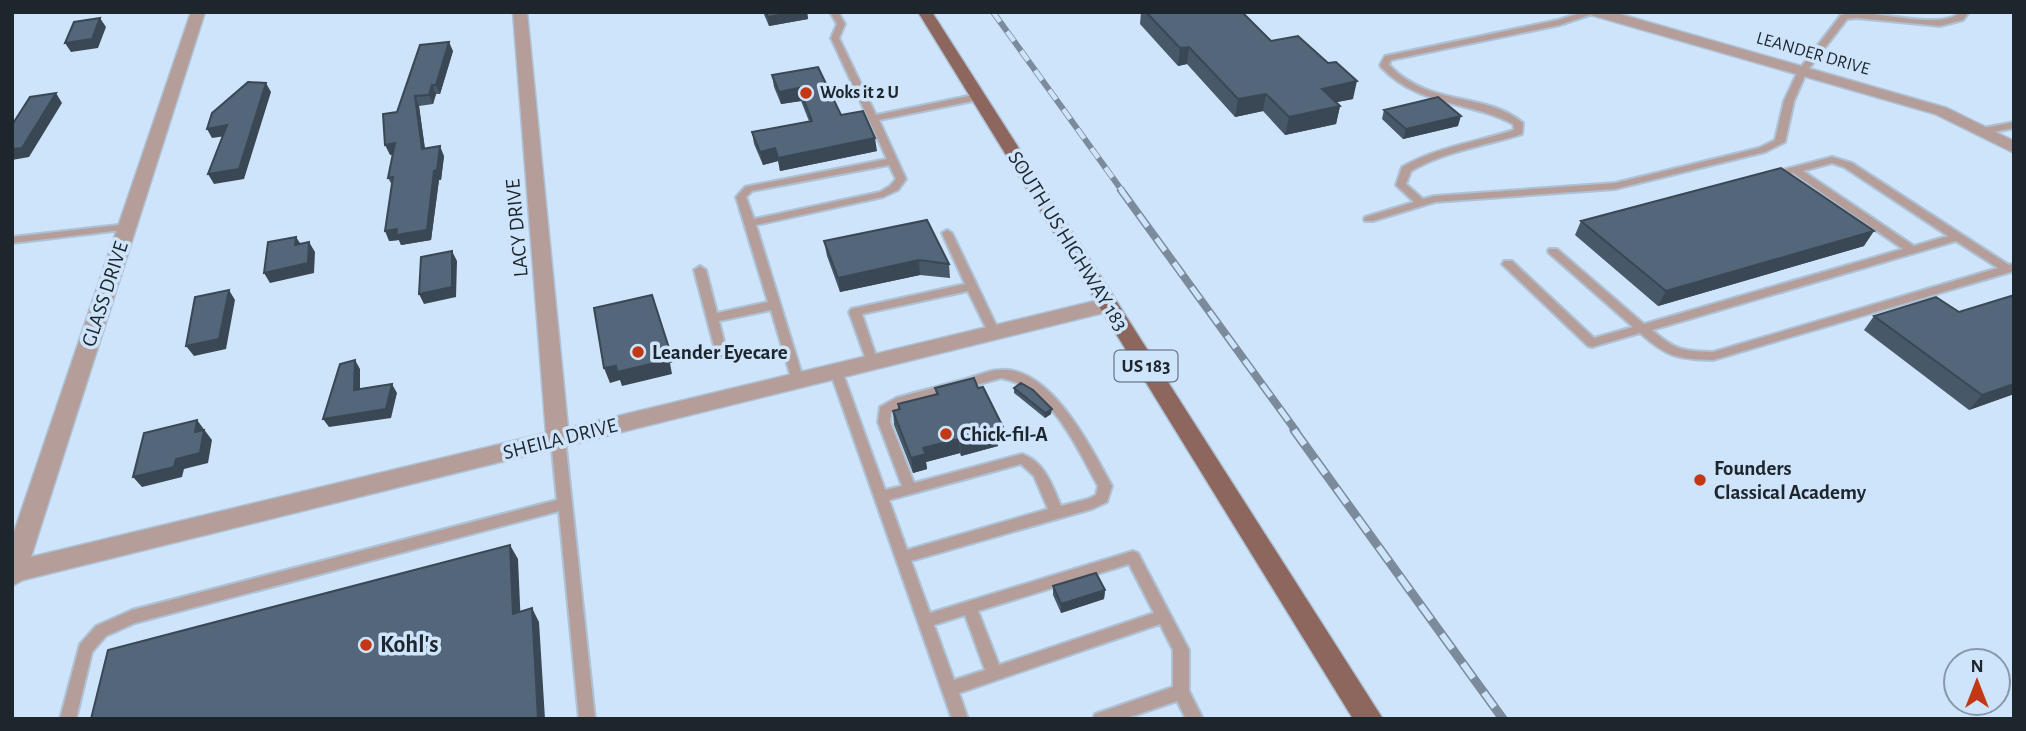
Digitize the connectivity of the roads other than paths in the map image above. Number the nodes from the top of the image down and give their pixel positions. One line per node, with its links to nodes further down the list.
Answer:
1 (198, 12): 19 (street, GLASS DRIVE)
2 (520, 12): 38 (street, LACY DRIVE)
3 (834, 12): 9 (lane)
4 (925, 12): 8 (main road, SOUTH US HIGHWAY 183 / US 183)
5 (1595, 12): 7 (street, LEANDER DRIVE); 16 (lane)
6 (1965, 12): 7 (lane)
7 (1803, 71): 11 (street, LEANDER DRIVE); 16 (lane)
8 (978, 97): 9 (lane); 30 (main road, SOUTH US HIGHWAY 183 / US 183)
9 (873, 118): 13 (lane)
10 (2014, 125): 11 (lane)
11 (1983, 131): 12 (street, LEANDER DRIVE)
12 (2014, 148)
13 (893, 161): 18 (lane); 18 (lane)
14 (1795, 170): 15 (lane); 21 (lane); 23 (lane)
15 (1759, 179)
16 (1421, 203): 17 (lane)
17 (1369, 219)
18 (750, 223): 29 (lane)
19 (127, 228): 22 (lane); 44 (street, GLASS DRIVE)
20 (947, 233): 28 (lane)
21 (1957, 236): 23 (lane); 26 (lane)
22 (12, 240)
23 (1912, 250): 32 (lane)
24 (1553, 251): 32 (lane)
25 (1508, 264): 32 (lane)
26 (2010, 268): 32 (lane)
27 (699, 270): 31 (lane)
28 (972, 286): 33 (lane); 35 (lane)
29 (775, 305): 31 (lane); 37 (lane)
30 (1107, 305): 33 (street, SHEILA DRIVE); 56 (main road, SOUTH US HIGHWAY 183 / US 183)
31 (712, 318): 34 (lane)
32 (1643, 329)
33 (995, 333): 35 (street, SHEILA DRIVE)
34 (721, 354)
35 (872, 362): 36 (street, SHEILA DRIVE)
36 (836, 371): 37 (street, SHEILA DRIVE); 40 (lane)
37 (798, 381): 38 (street, SHEILA DRIVE)
38 (558, 439): 41 (lane); 44 (street, SHEILA DRIVE)
39 (910, 489): 40 (lane); 42 (lane); 42 (lane)
40 (881, 497): 43 (lane)
41 (565, 504): 51 (lane); 52 (lane)
42 (1055, 513): 43 (lane)
43 (902, 557): 47 (lane)
44 (13, 573)
45 (969, 607): 46 (lane); 47 (lane); 48 (lane)
46 (1163, 617): 48 (lane); 50 (lane)
47 (925, 621): 49 (lane)
48 (994, 674): 49 (lane)
49 (949, 689): 53 (lane)
50 (1181, 692): 54 (lane); 55 (lane)
51 (68, 719)
52 (587, 719)
53 (960, 719)
54 (1101, 719)
55 (1195, 719)
56 (1369, 719)

